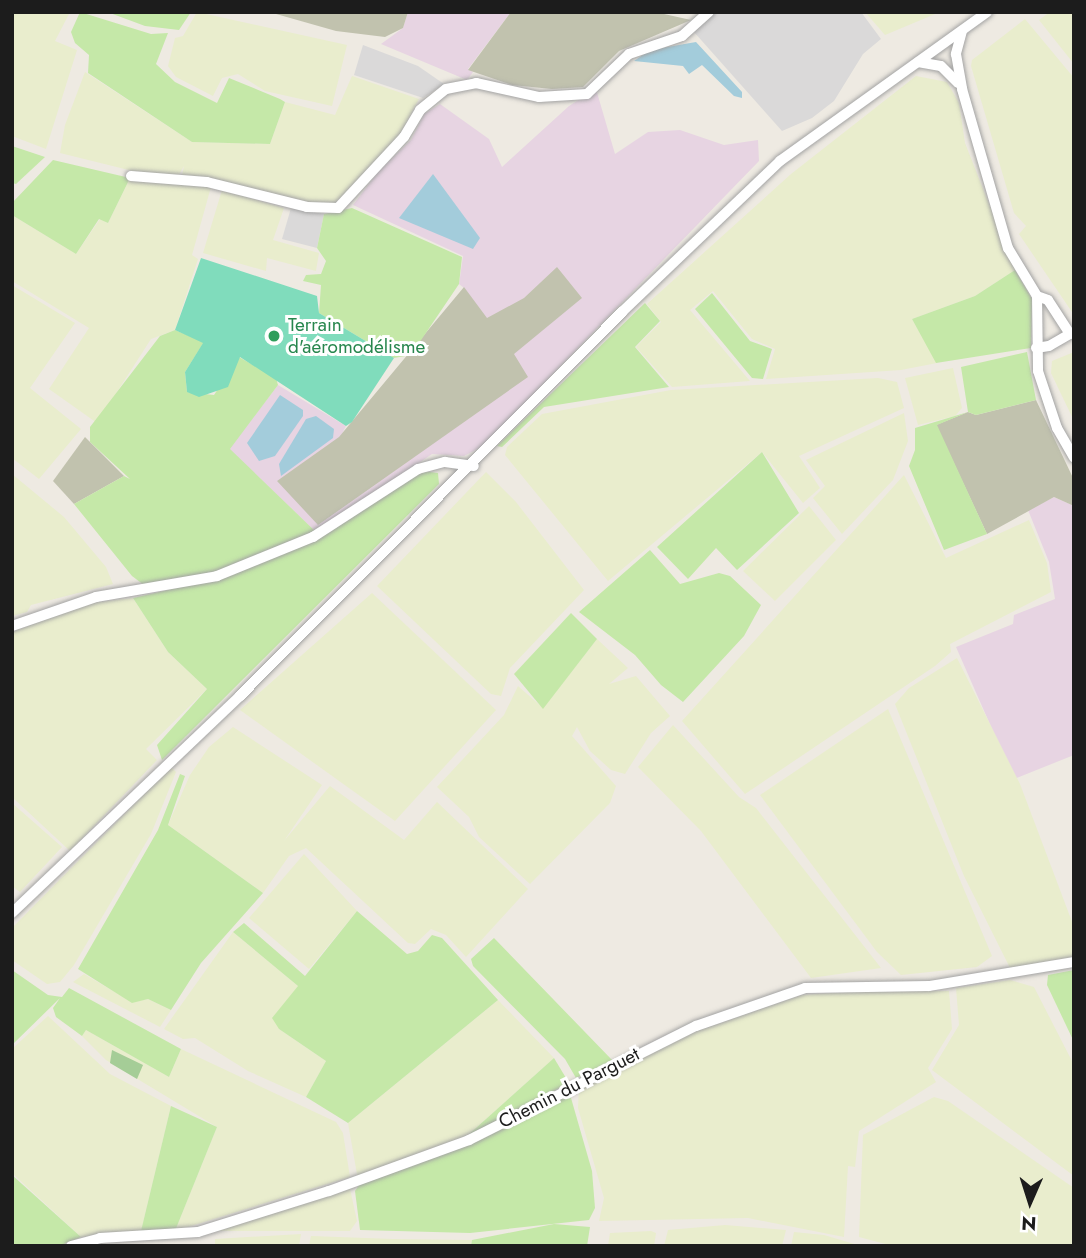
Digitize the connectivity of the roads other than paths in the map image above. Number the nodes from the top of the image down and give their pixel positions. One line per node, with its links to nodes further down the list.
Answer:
1 (709, 12): 9 (street)
2 (987, 12): 3 (street)
3 (962, 31): 4 (street); 7 (street)
4 (938, 48): 5 (street); 6 (street); 7 (street)
5 (917, 63): 6 (street); 14 (street)
6 (945, 68): 8 (street)
7 (958, 69): 8 (street)
8 (962, 89): 10 (street)
9 (131, 176)
10 (1037, 296): 11 (street); 12 (street)
11 (1072, 334): 12 (street)
12 (1036, 348): 13 (street)
13 (1074, 458)
14 (474, 466): 15 (street); 16 (street)
15 (12, 626)
16 (12, 913)
17 (1074, 962): 18 (street, Chemin du Parguet)
18 (71, 1246)

